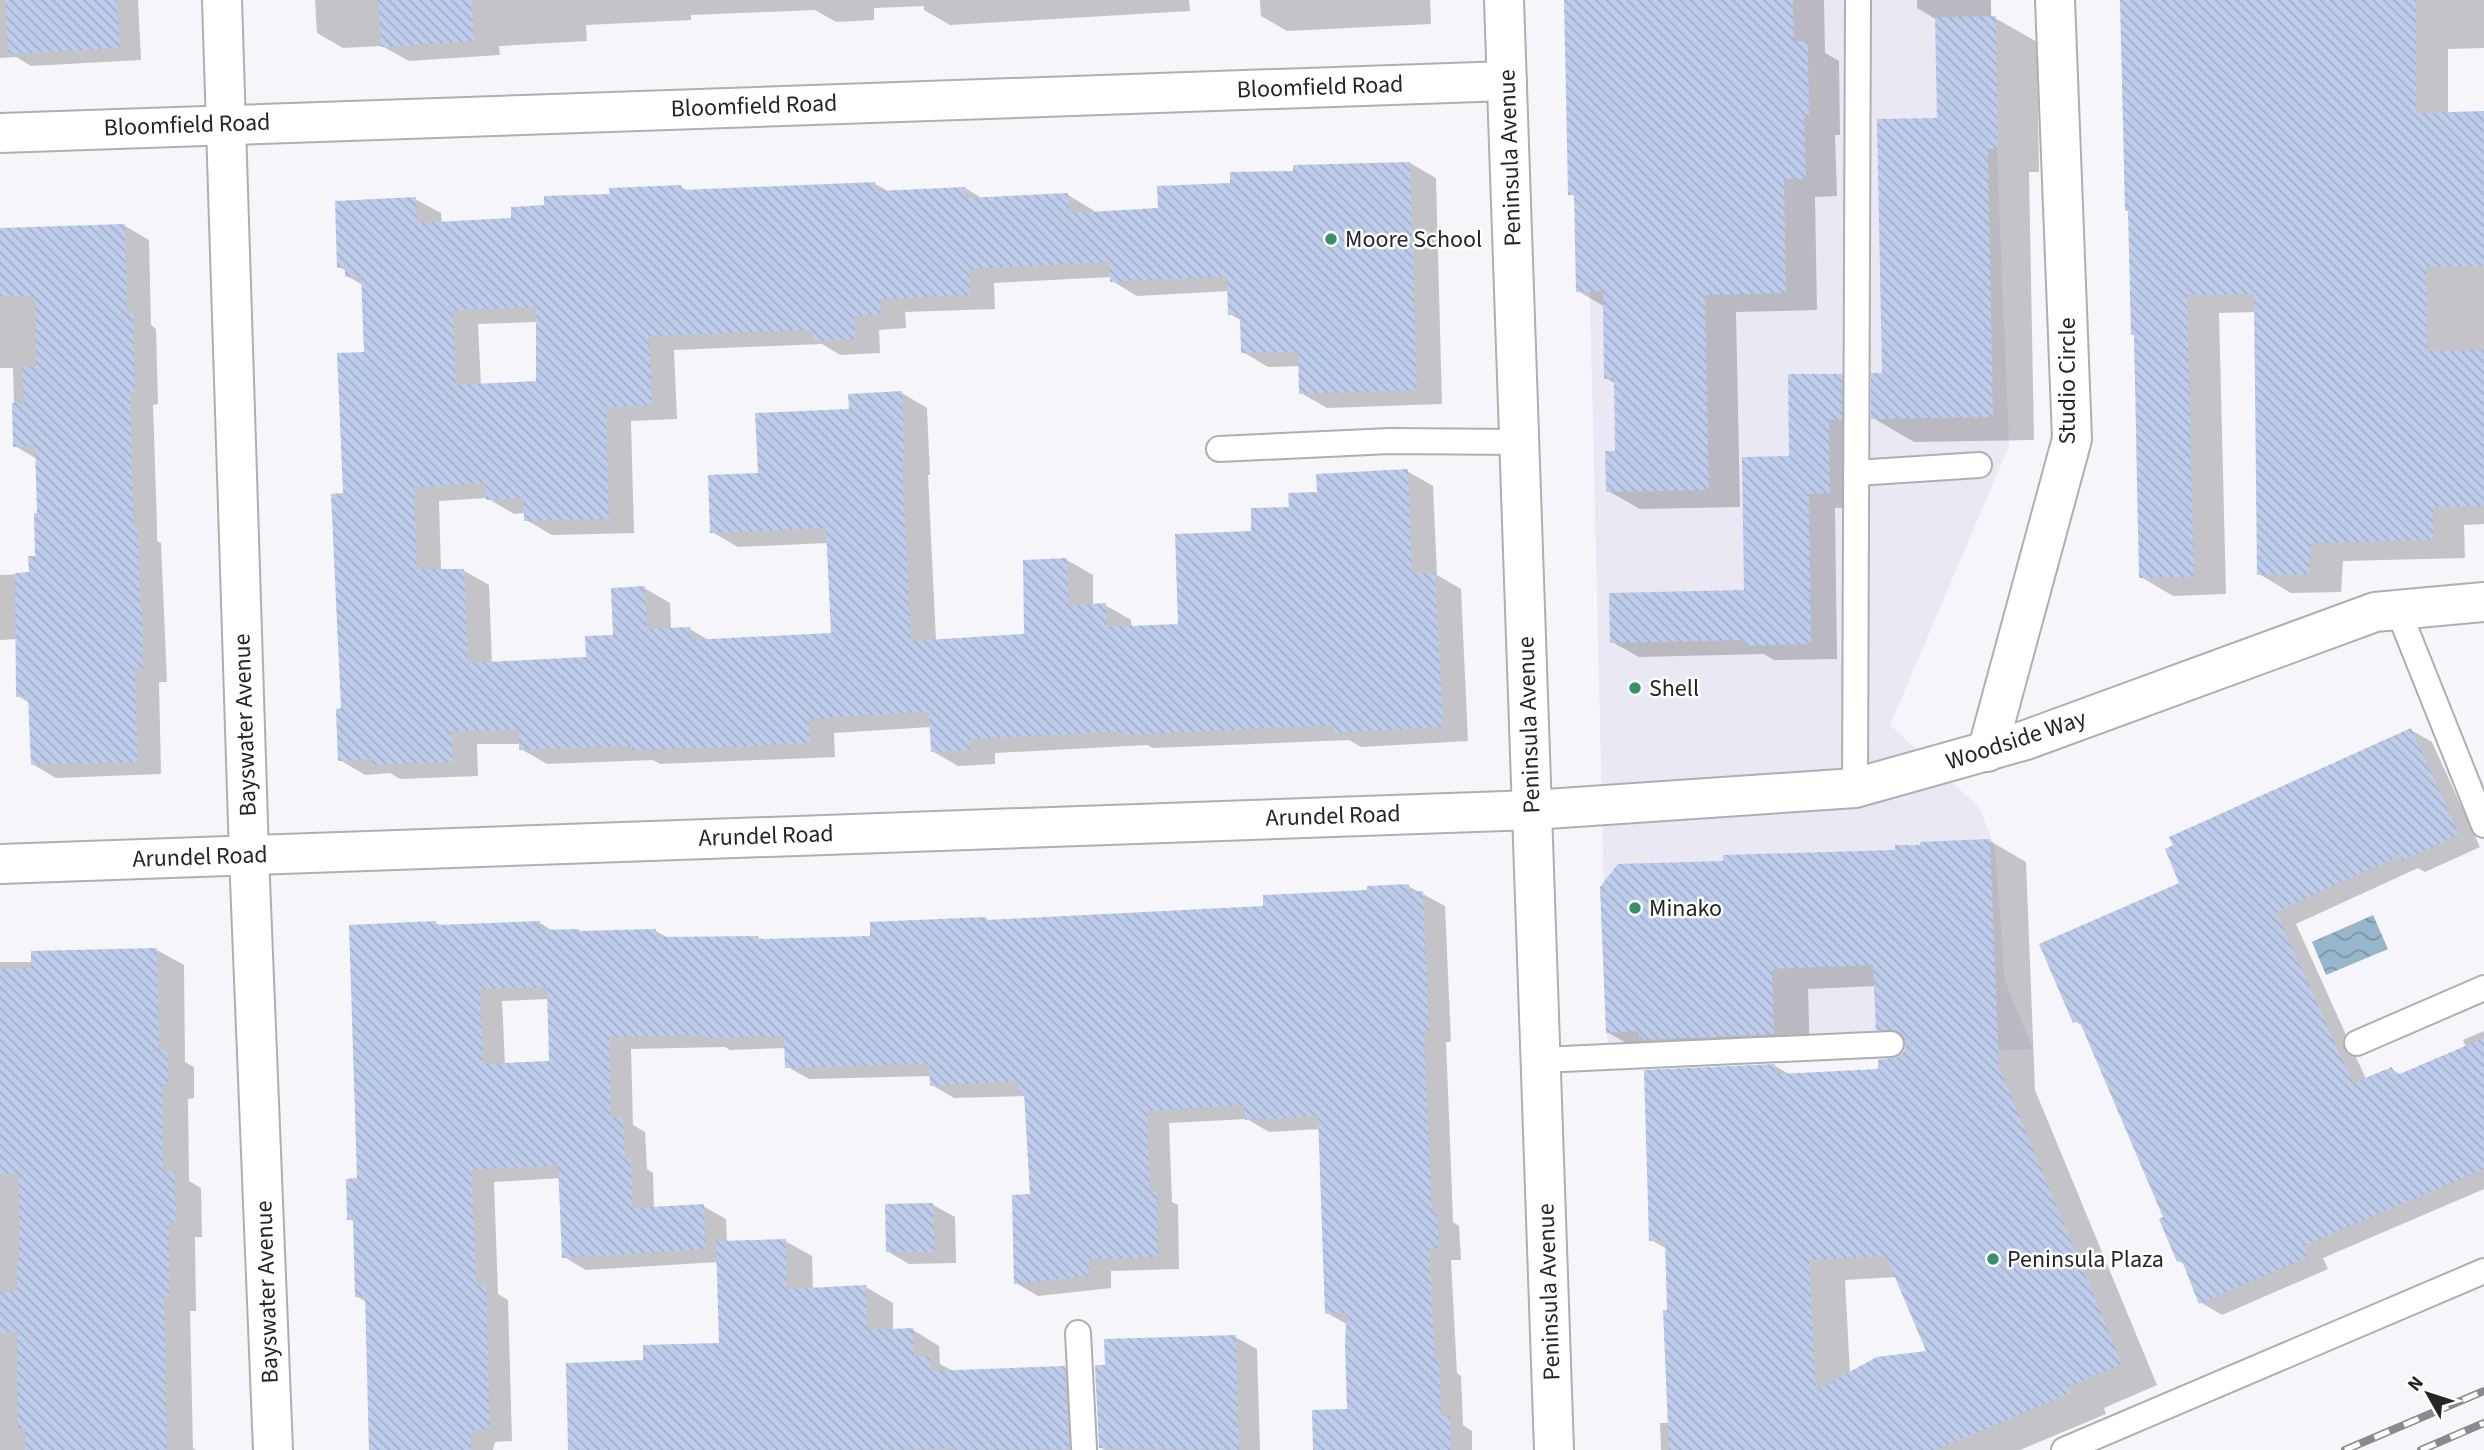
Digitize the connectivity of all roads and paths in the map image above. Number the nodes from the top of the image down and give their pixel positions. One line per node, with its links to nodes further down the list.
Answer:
1 (222, 0): 6 (street, Bayswater Avenue)
2 (1504, 0): 5 (street, Peninsula Avenue)
3 (1858, 0): 11 (lane)
4 (2055, 0): 14 (street, Studio Circle)
5 (1507, 81): 6 (street, Bloomfield Road); 8 (street, Peninsula Avenue)
6 (227, 124): 7 (street, Bloomfield Road); 18 (street, Bayswater Avenue)
7 (0, 133)
8 (1520, 442): 9 (lane); 16 (street, Peninsula Avenue)
9 (1219, 449)
10 (1979, 465): 11 (lane)
11 (1856, 473): 15 (lane)
12 (2484, 603): 13 (street, Woodside Way)
13 (2398, 610): 14 (street, Woodside Way); 17 (lane)
14 (1987, 751): 15 (street, Woodside Way)
15 (1854, 788): 16 (street, Woodside Way)
16 (1532, 810): 18 (street, Arundel Road); 23 (street, Peninsula Avenue)
17 (2484, 825)
18 (249, 855): 19 (street, Arundel Road); 27 (street, Bayswater Avenue)
19 (0, 864)
20 (2484, 988): 21 (lane)
21 (2357, 1043)
22 (1891, 1044): 23 (lane)
23 (1541, 1060): 28 (street, Peninsula Avenue)
24 (2484, 1271): 29 (lane)
25 (1079, 1333): 26 (lane)
26 (1084, 1448)
27 (273, 1450)
28 (1554, 1450)
29 (2064, 1450)

